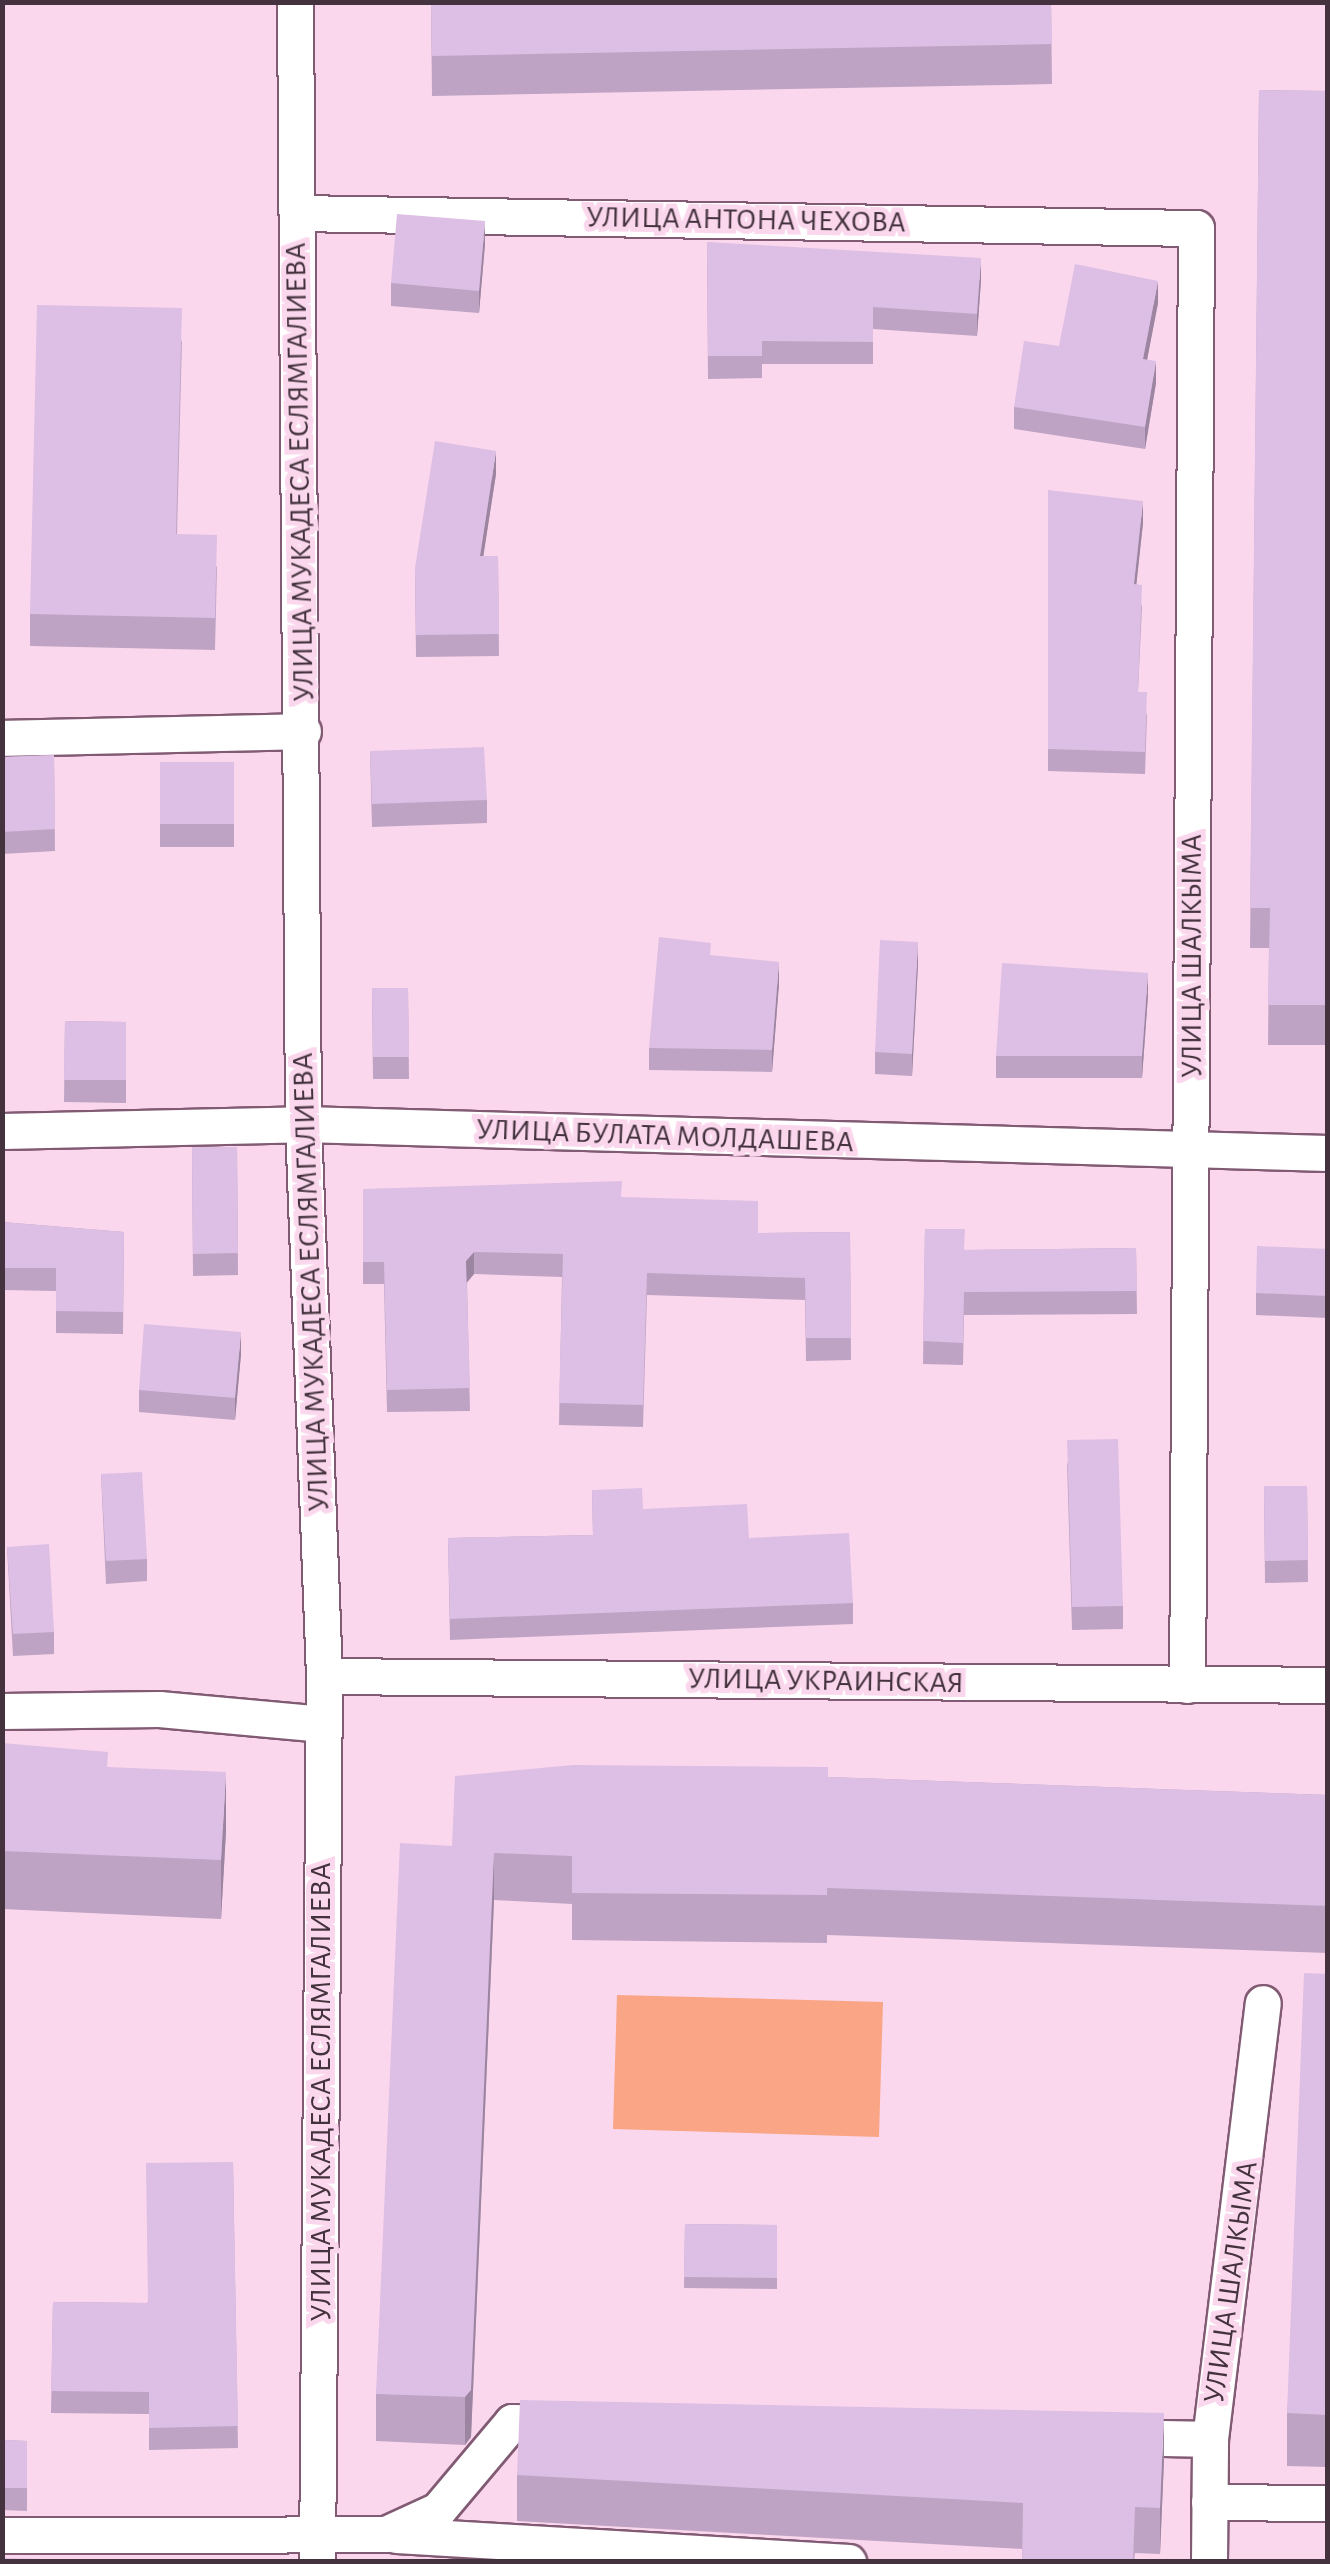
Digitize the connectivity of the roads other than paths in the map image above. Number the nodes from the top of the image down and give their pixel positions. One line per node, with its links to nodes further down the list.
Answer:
1 (295, 2): 2 (street, УЛИЦА МУКАДЕСА ЕСЛЯМГАЛИЕВА)
2 (297, 214): 3 (street, УЛИЦА АНТОНА ЧЕХОВА); 4 (street, УЛИЦА МУКАДЕСА ЕСЛЯМГАЛИЕВА)
3 (1196, 228): 8 (street, УЛИЦА ШАЛКЫМА)
4 (303, 731): 5 (street); 6 (street, УЛИЦА МУКАДЕСА ЕСЛЯМГАЛИЕВА)
5 (2, 738)
6 (303, 1124): 7 (street, УЛИЦА БУЛАТА МОЛДАШЕВА); 8 (street, УЛИЦА БУЛАТА МОЛДАШЕВА); 10 (street, УЛИЦА МУКАДЕСА ЕСЛЯМГАЛИЕВА)
7 (2, 1131)
8 (1192, 1153): 9 (street, УЛИЦА БУЛАТА МОЛДАШЕВА); 11 (street, УЛИЦА ШАЛКЫМА)
9 (1328, 1153)
10 (324, 1676): 11 (street, УЛИЦА УКРАИНСКАЯ); 14 (street, УЛИЦА МУКАДЕСА ЕСЛЯМГАЛИЕВА)
11 (1187, 1685): 12 (street, УЛИЦА УКРАИНСКАЯ)
12 (1328, 1685)
13 (2, 1711): 14 (street)
14 (323, 1724): 23 (street, УЛИЦА МУКАДЕСА ЕСЛЯМГАЛИЕВА)
15 (1264, 2003): 18 (street, УЛИЦА ШАЛКЫМА)
16 (592, 2424): 22 (street)
17 (1070, 2436): 18 (street)
18 (1210, 2439): 19 (street, УЛИЦА ШАЛКЫМА)
19 (1209, 2502): 20 (street); 25 (street, УЛИЦА ШАЛКЫМА)
20 (1328, 2504)
21 (2, 2534): 23 (street)
22 (386, 2534): 23 (street); 24 (street)
23 (317, 2549)
24 (848, 2562)
25 (1209, 2562)

